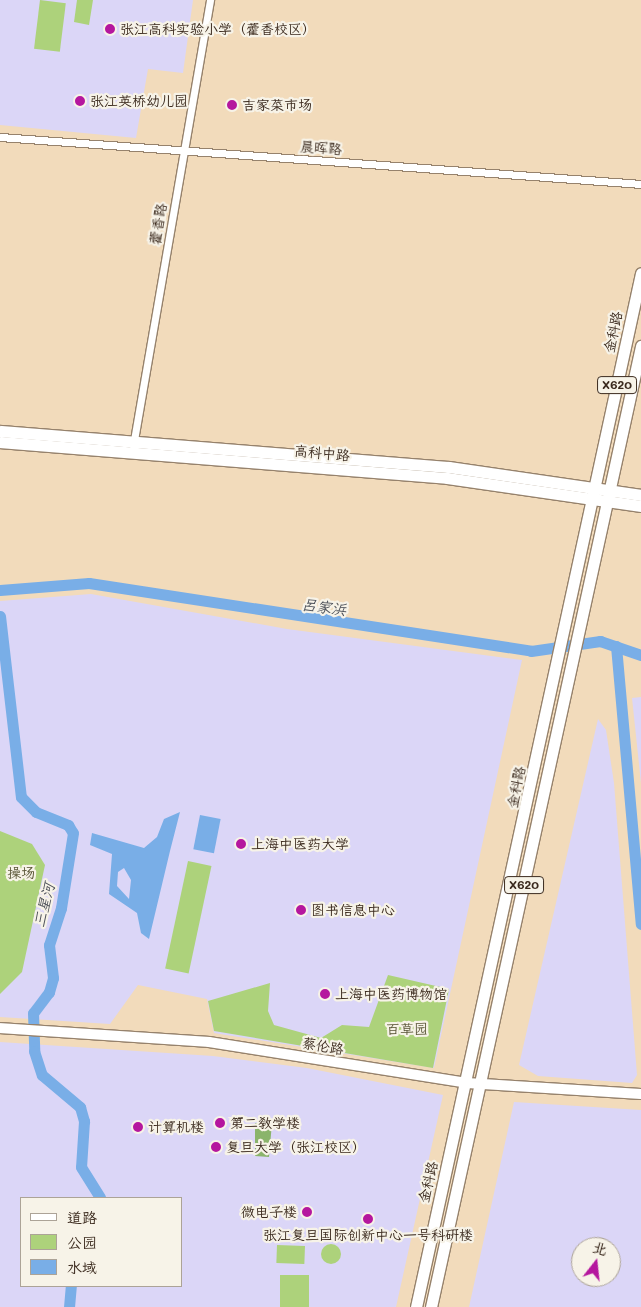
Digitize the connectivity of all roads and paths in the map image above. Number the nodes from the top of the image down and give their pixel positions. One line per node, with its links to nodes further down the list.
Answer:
1 (210, 0): 3 (street, 藿香路)
2 (0, 137): 3 (street, 晨晖路)
3 (184, 151): 4 (street, 晨晖路); 9 (street, 藿香路)
4 (641, 184)
5 (641, 273): 10 (main road, 金科路 / X620)
6 (641, 346): 11 (main road, 金科路 / X620)
7 (0, 431): 9 (main road, 高科中路)
8 (0, 442): 9 (main road, 高科中路)
9 (133, 447): 10 (main road, 高科中路)
10 (595, 493): 11 (main road, 高科中路); 15 (main road, 金科路 / X620)
11 (609, 495): 12 (main road, 高科中路); 13 (main road, 高科中路); 16 (main road, 金科路 / X620)
12 (641, 495)
13 (641, 506)
14 (0, 1030): 15 (street, 蔡伦路)
15 (466, 1086): 16 (street, 蔡伦路); 19 (main road, 金科路 / X620)
16 (480, 1087): 17 (street, 蔡伦路); 18 (street, 蔡伦路); 20 (main road, 金科路 / X620)
17 (641, 1094)
18 (641, 1098)
19 (416, 1307)
20 (431, 1307)

